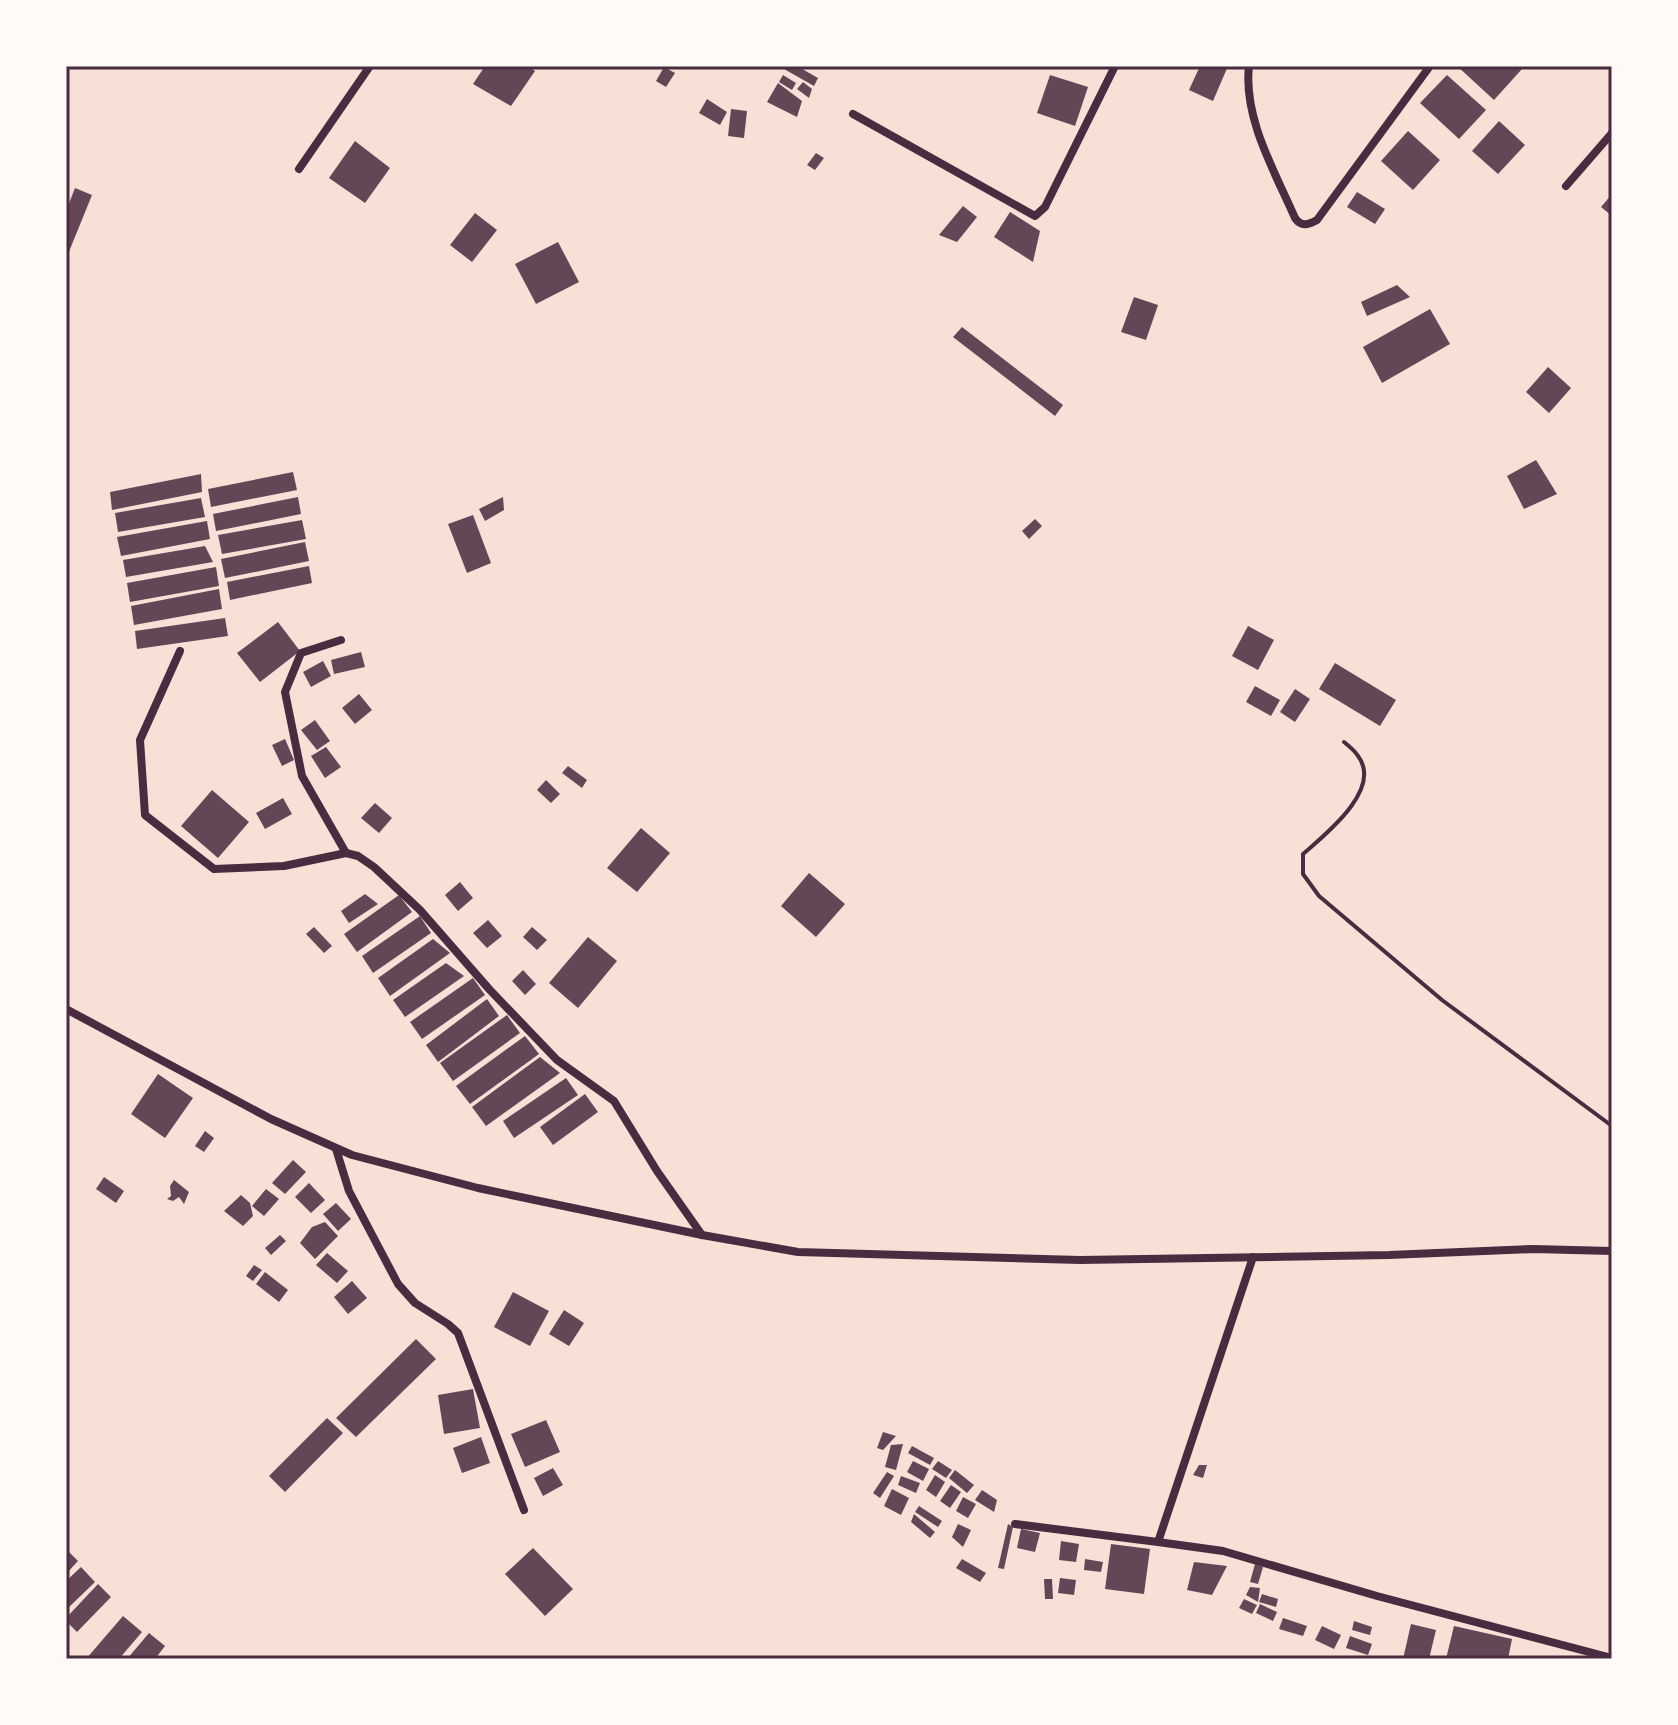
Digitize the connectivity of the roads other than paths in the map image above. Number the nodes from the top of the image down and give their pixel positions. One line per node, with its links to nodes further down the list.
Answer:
1 (370, 66): 7 (street)
2 (1115, 66): 5 (street)
3 (1249, 66): 4 (street)
4 (1430, 66)
5 (853, 114)
6 (1612, 133): 8 (street)
7 (299, 169)
8 (1566, 186)
9 (341, 640): 12 (street)
10 (180, 651): 12 (street)
11 (1344, 742): 14 (lane)
12 (346, 853): 16 (street)
13 (66, 1009): 15 (street)
14 (1612, 1126)
15 (336, 1149): 16 (street); 19 (street)
16 (702, 1235): 18 (street)
17 (1612, 1251): 18 (street)
18 (1253, 1257): 21 (street)
19 (524, 1510)
20 (1015, 1524): 21 (street)
21 (1158, 1542): 22 (street)
22 (1612, 1658)

